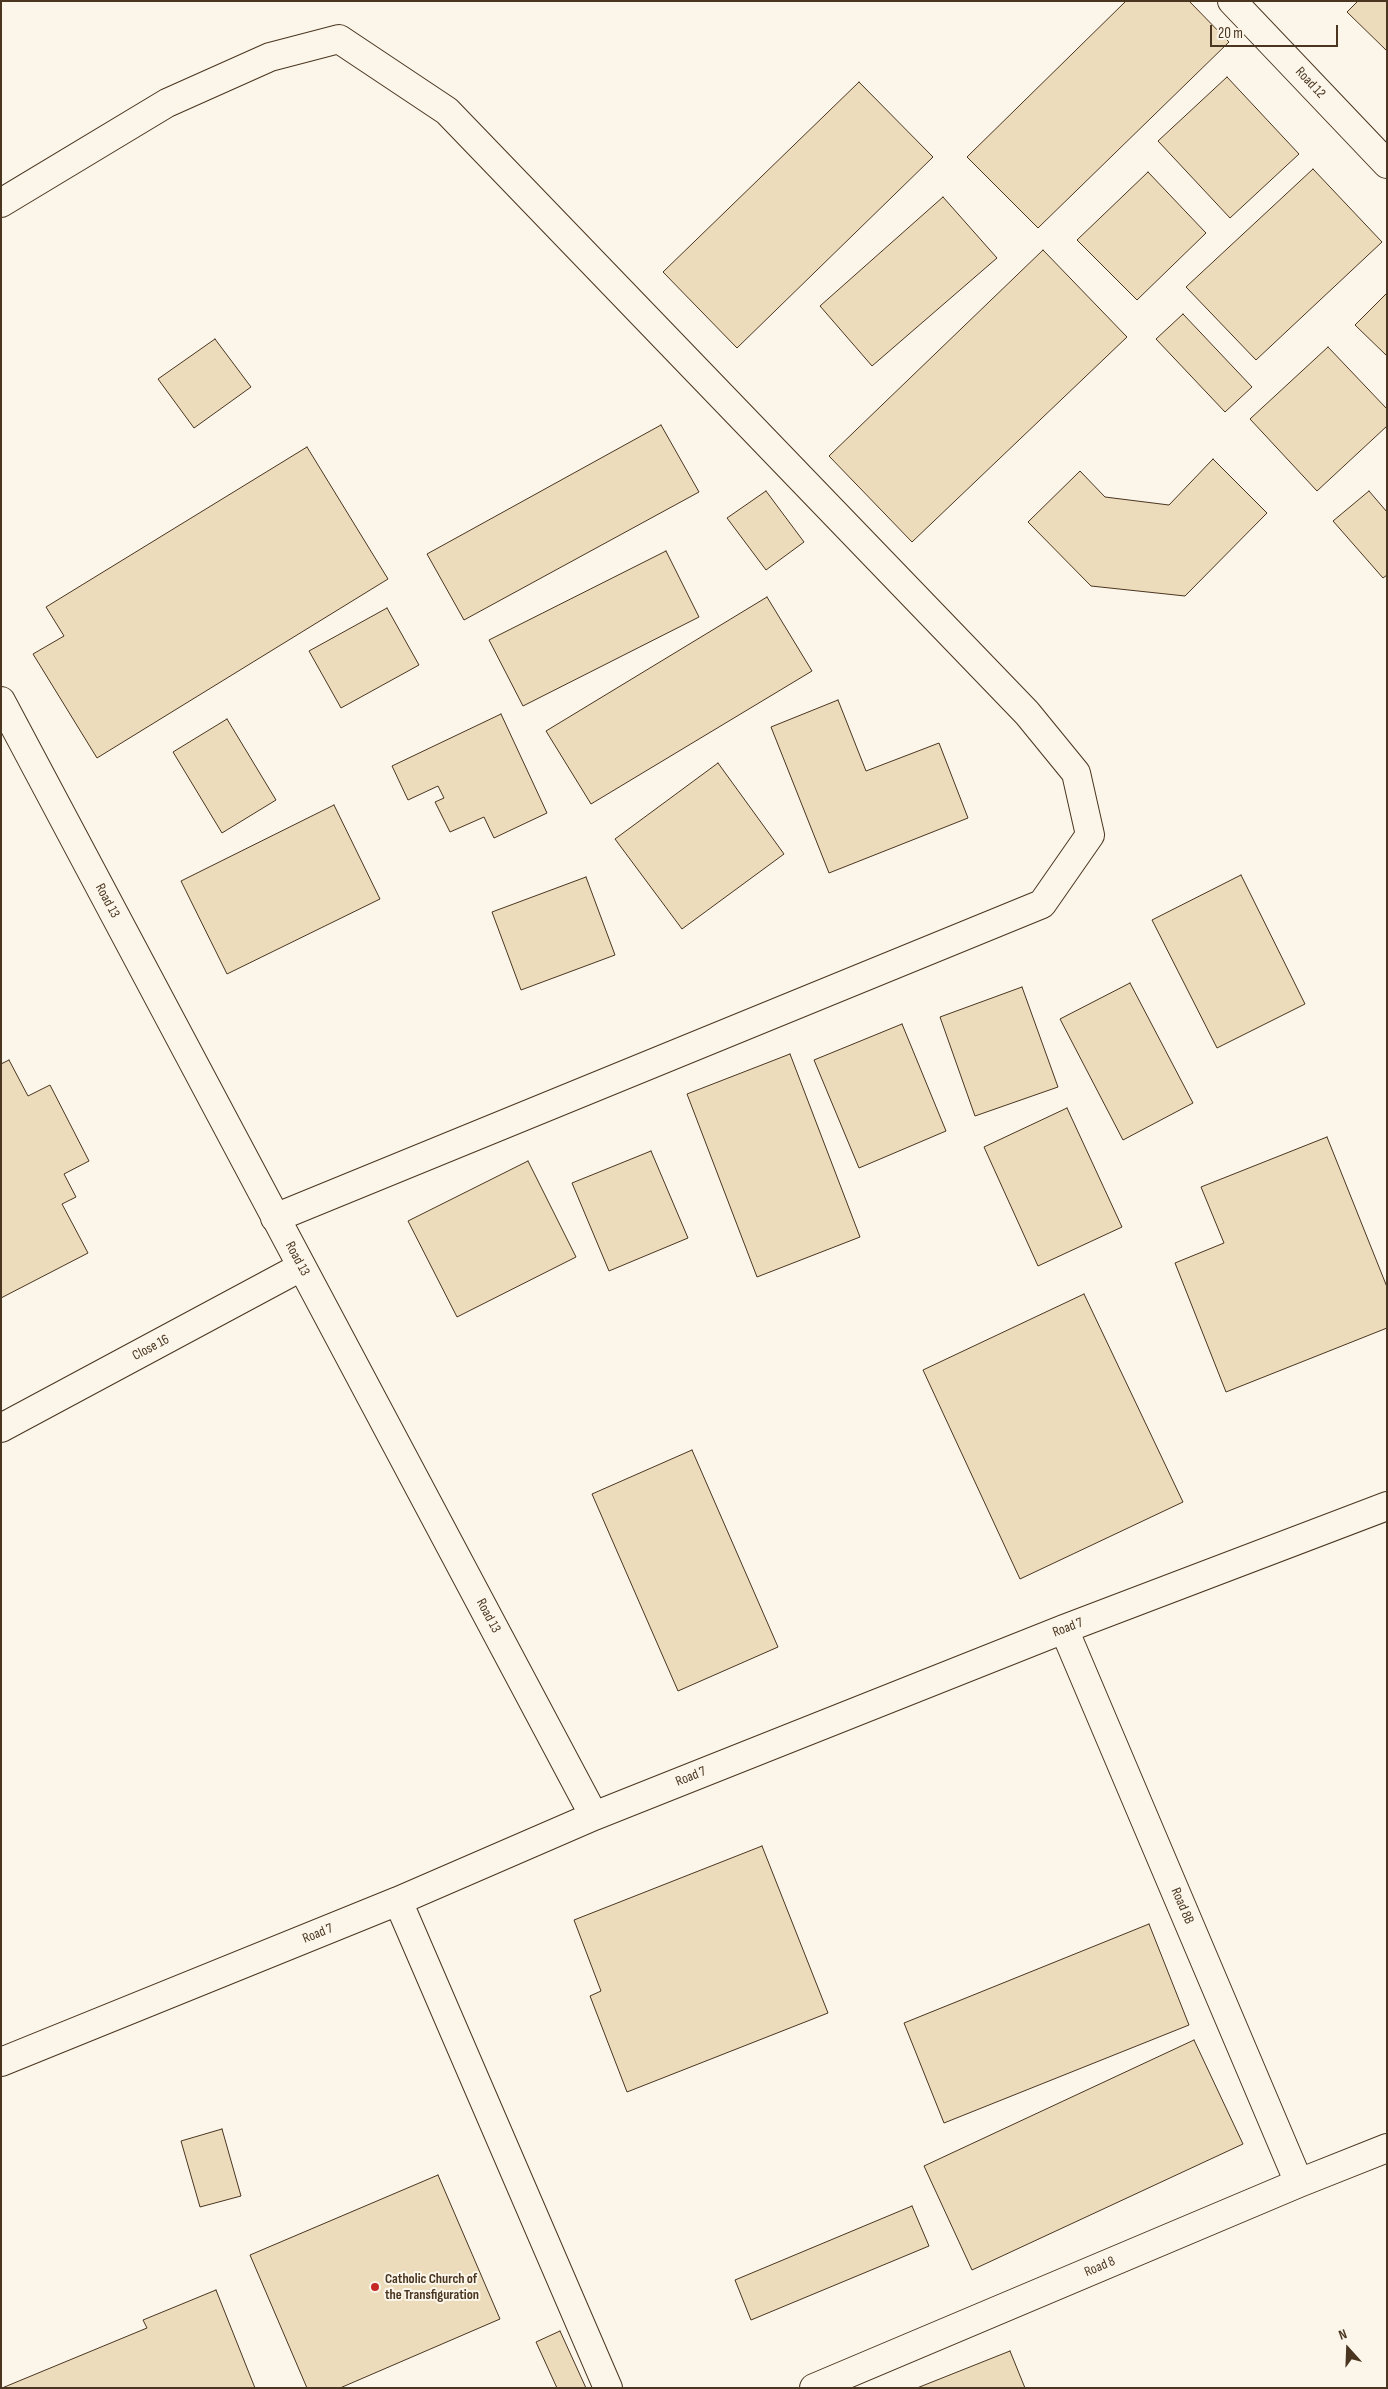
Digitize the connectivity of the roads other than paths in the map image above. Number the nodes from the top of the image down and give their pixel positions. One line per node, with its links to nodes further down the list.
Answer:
1 (1232, 1): 2 (street, Road 12)
2 (1387, 164)
3 (1, 203): 5 (street)
4 (1, 701): 5 (street, Road 13)
5 (275, 1218): 6 (street, Road 13)
6 (301, 1267): 7 (street, Close 16); 10 (street, Road 13)
7 (1, 1428)
8 (1387, 1506): 9 (street, Road 7)
9 (1064, 1629): 10 (street, Road 7); 14 (street, Road 8B)
10 (594, 1816): 11 (street, Road 7)
11 (398, 1902): 12 (street, Road 7); 15 (street)
12 (1, 2062)
13 (1387, 2148): 14 (street, Road 8)
14 (1299, 2183): 16 (street, Road 8)
15 (608, 2388)
16 (814, 2388)

